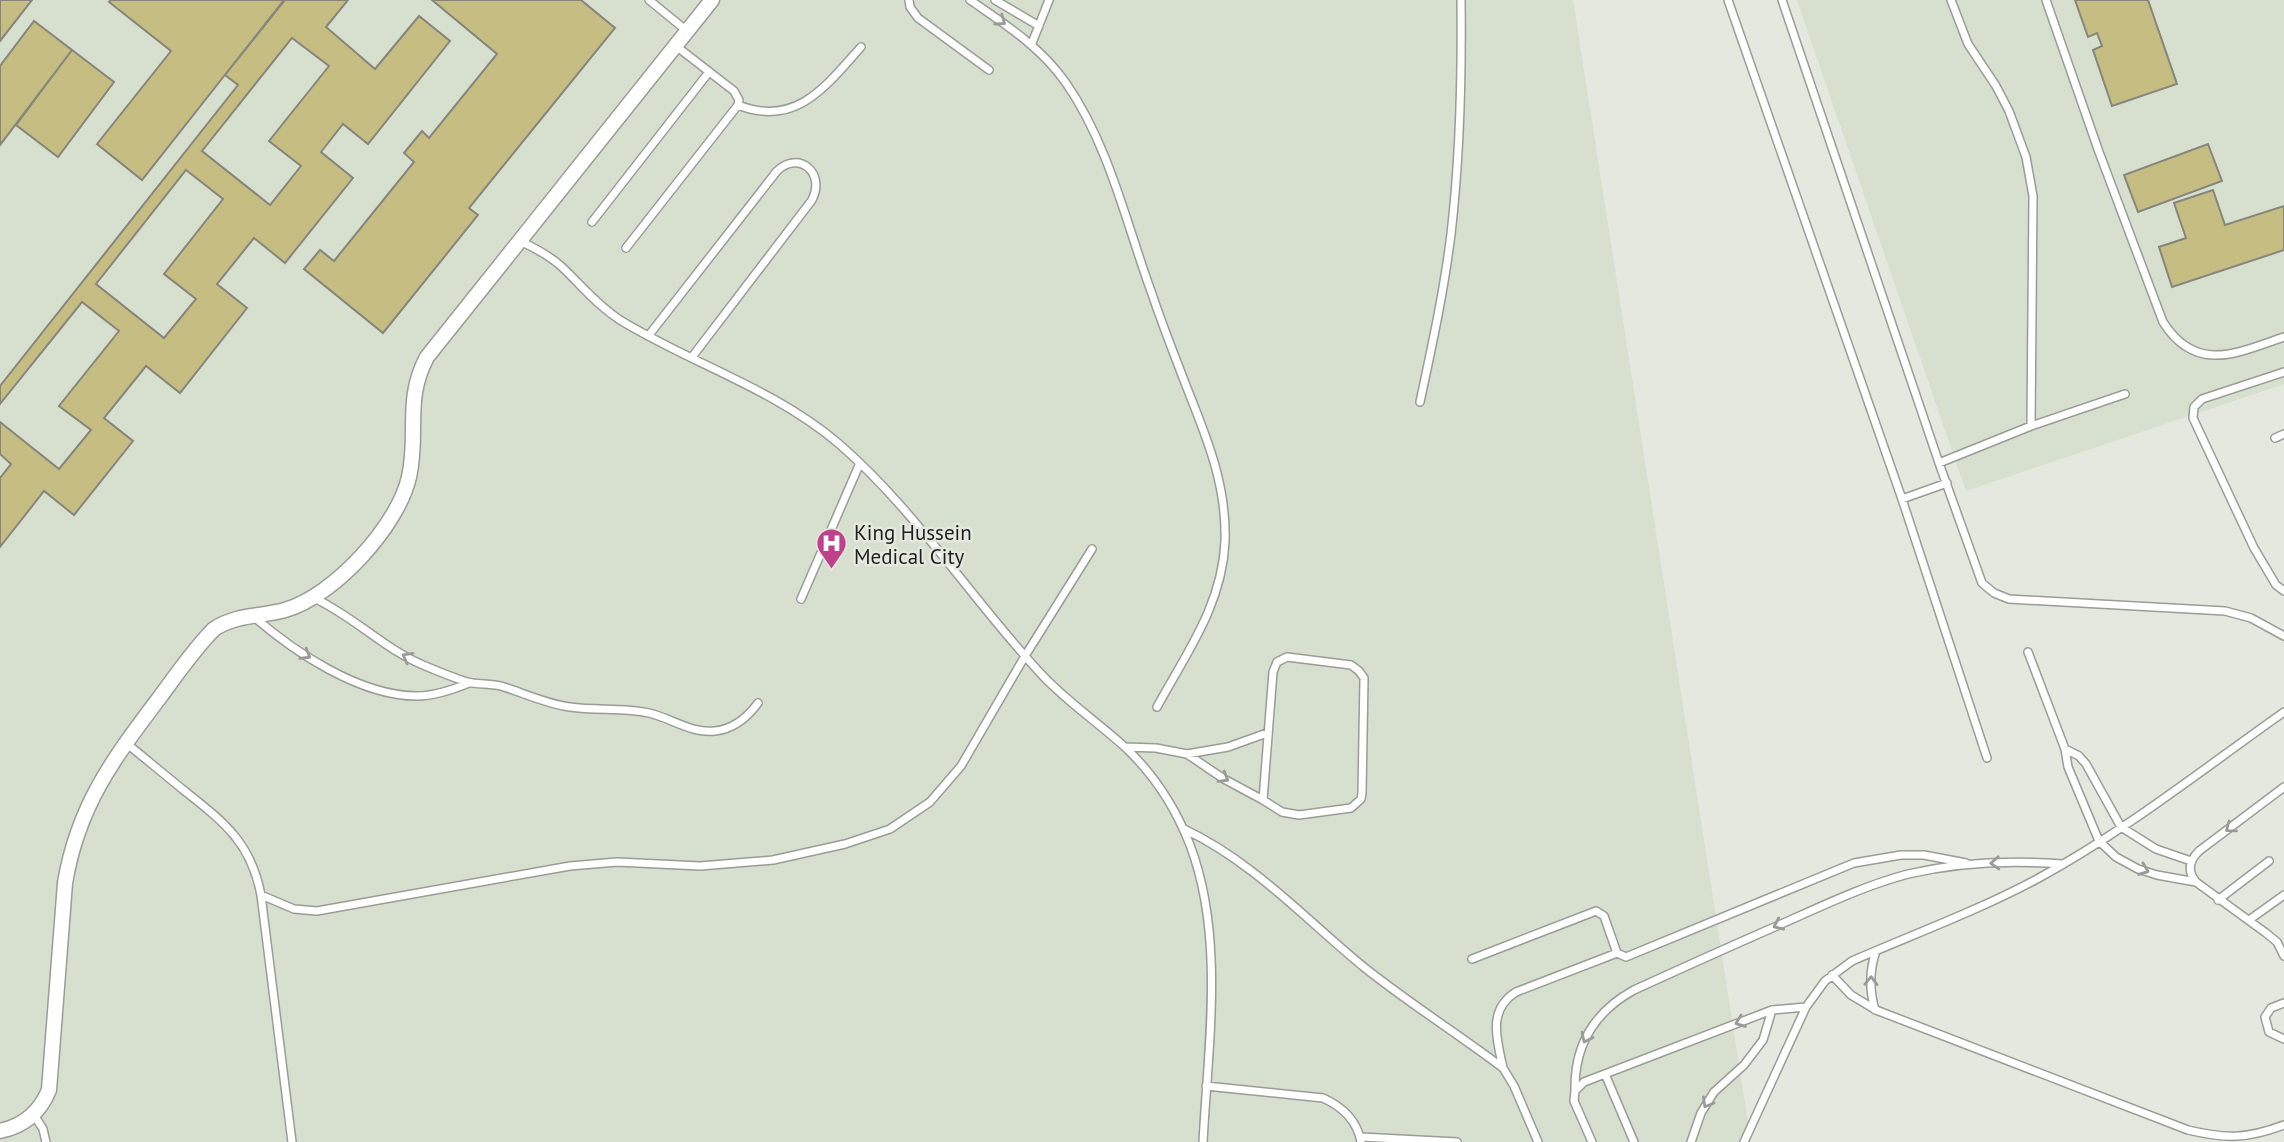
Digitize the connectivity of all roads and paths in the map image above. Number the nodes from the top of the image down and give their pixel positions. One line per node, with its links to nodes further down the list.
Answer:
1 (649, 0): 13 (lane)
2 (712, 0): 13 (street)
3 (909, 0): 17 (lane)
4 (970, 0): 14 (lane, one-way to 14)
5 (995, 0): 12 (lane)
6 (1049, 0): 12 (lane)
7 (1461, 0): 28 (lane)
8 (1728, 0): 35 (lane)
9 (1782, 0): 33 (lane)
10 (1951, 0): 29 (lane)
11 (2046, 0): 24 (lane)
12 (1039, 26): 14 (lane)
13 (688, 31): 15 (street)
14 (1032, 43): 46 (lane)
15 (676, 46): 18 (lane); 21 (street)
16 (861, 47): 19 (lane)
17 (989, 70)
18 (709, 72): 19 (lane); 20 (lane)
19 (738, 105): 22 (lane)
20 (592, 222)
21 (520, 240): 23 (lane); 38 (street)
22 (626, 248)
23 (649, 335): 25 (lane); 25 (lane)
24 (2284, 337)
25 (692, 357): 32 (lane)
26 (2284, 372): 37 (lane)
27 (2125, 394): 29 (lane)
28 (1420, 402)
29 (2031, 426): 33 (lane)
30 (2284, 434): 31 (lane)
31 (2275, 438)
32 (860, 463): 39 (lane); 43 (lane)
33 (1939, 463): 34 (lane)
34 (1947, 483): 35 (lane); 41 (lane)
35 (1902, 499): 53 (lane)
36 (1092, 549): 43 (lane)
37 (2284, 592)
38 (314, 598): 40 (street); 44 (lane, one-way to 38)
39 (801, 599)
40 (251, 615): 44 (lane, one-way to 44); 49 (street)
41 (2284, 636)
42 (2028, 652): 51 (lane)
43 (1025, 656): 50 (lane); 64 (lane)
44 (470, 682): 45 (lane)
45 (758, 703)
46 (1157, 706)
47 (2284, 712): 56 (lane)
48 (1267, 733): 52 (lane); 55 (lane); 55 (lane)
49 (125, 743): 64 (lane); 82 (street)
50 (1125, 747): 52 (lane); 57 (lane)
51 (2065, 749): 56 (lane); 58 (lane)
52 (1186, 754): 55 (lane, one-way to 55)
53 (1987, 758)
54 (2284, 787): 59 (lane, one-way to 59)
55 (1262, 800)
56 (2122, 827): 58 (lane); 59 (lane)
57 (1184, 829): 78 (lane); 80 (lane)
58 (2099, 841): 62 (lane); 63 (lane, one-way to 63)
59 (2191, 861): 63 (lane)
60 (2269, 861): 66 (lane)
61 (1970, 864): 62 (lane, one-way to 61); 69 (lane); 81 (lane, one-way to 81)
62 (2063, 864): 68 (lane)
63 (2196, 882): 66 (lane)
64 (261, 895): 87 (lane)
65 (2284, 895): 67 (lane)
66 (2218, 900): 67 (lane)
67 (2249, 920): 70 (lane)
68 (1876, 951): 72 (lane); 76 (lane, one-way to 68)
69 (1617, 953): 71 (lane); 78 (lane)
70 (2284, 956)
71 (1472, 959)
72 (1832, 975): 74 (lane); 76 (lane)
73 (2284, 1003): 77 (lane)
74 (1806, 1007): 75 (lane); 94 (lane)
75 (1772, 1010): 79 (lane, one-way to 79); 93 (lane, one-way to 93)
76 (1876, 1010): 83 (lane)
77 (2284, 1039)
78 (1503, 1068): 90 (lane)
79 (1605, 1074): 81 (lane); 92 (lane)
80 (1206, 1086): 85 (lane); 88 (lane)
81 (1576, 1091): 91 (lane)
82 (34, 1115): 84 (street); 86 (lane)
83 (2284, 1125)
84 (0, 1131)
85 (1361, 1140): 89 (lane)
86 (46, 1142)
87 (292, 1142)
88 (1203, 1142)
89 (1457, 1142)
90 (1538, 1142)
91 (1592, 1142)
92 (1634, 1142)
93 (1691, 1142)
94 (1744, 1142)

